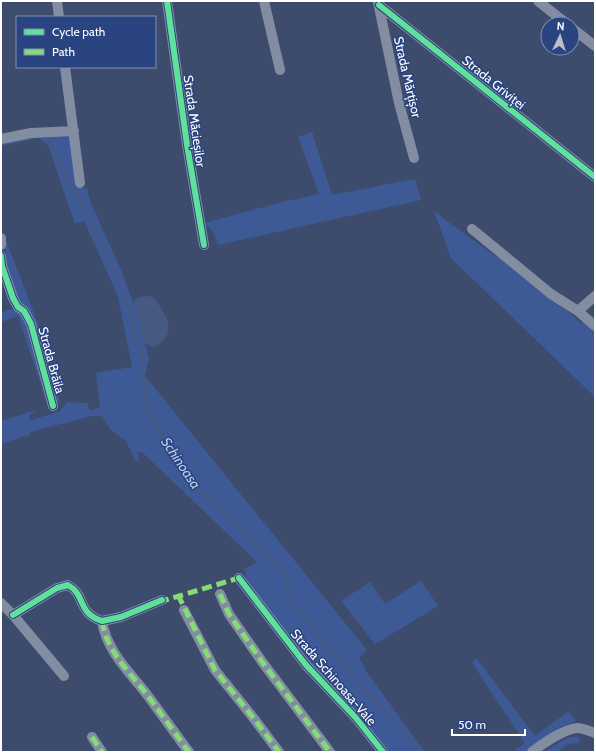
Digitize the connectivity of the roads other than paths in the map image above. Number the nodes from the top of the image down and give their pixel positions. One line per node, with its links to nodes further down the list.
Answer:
1 (57, 1): 6 (street)
2 (167, 1): 20 (street, Strada Măcieșilor)
3 (264, 1): 11 (street)
4 (538, 1): 7 (street)
5 (379, 3): 14 (street, Strada Mărțișor); 15 (street, Strada Griviței)
6 (59, 16)
7 (557, 16)
8 (580, 34): 9 (street)
9 (595, 46)
10 (66, 68): 12 (street)
11 (280, 70)
12 (74, 131): 13 (street); 16 (street)
13 (1, 139)
14 (414, 158)
15 (595, 177)
16 (80, 183)
17 (472, 229): 23 (street)
18 (1, 238): 19 (street)
19 (1, 245)
20 (204, 245)
21 (1, 256): 25 (street, Strada Brăila)
22 (595, 296): 23 (street)
23 (578, 311): 24 (street)
24 (595, 326)
25 (54, 406)
26 (239, 578): 40 (street, Strada Schinoasa-Vale)
27 (220, 594): 39 (street)
28 (162, 600): 32 (street)
29 (1, 603): 31 (street)
30 (184, 610): 38 (street)
31 (13, 615): 32 (street); 33 (street)
32 (102, 621): 37 (street)
33 (64, 676)
34 (595, 733): 41 (street)
35 (92, 737): 36 (street)
36 (102, 752)
37 (189, 752)
38 (279, 752)
39 (330, 752)
40 (383, 752)
41 (532, 752)

